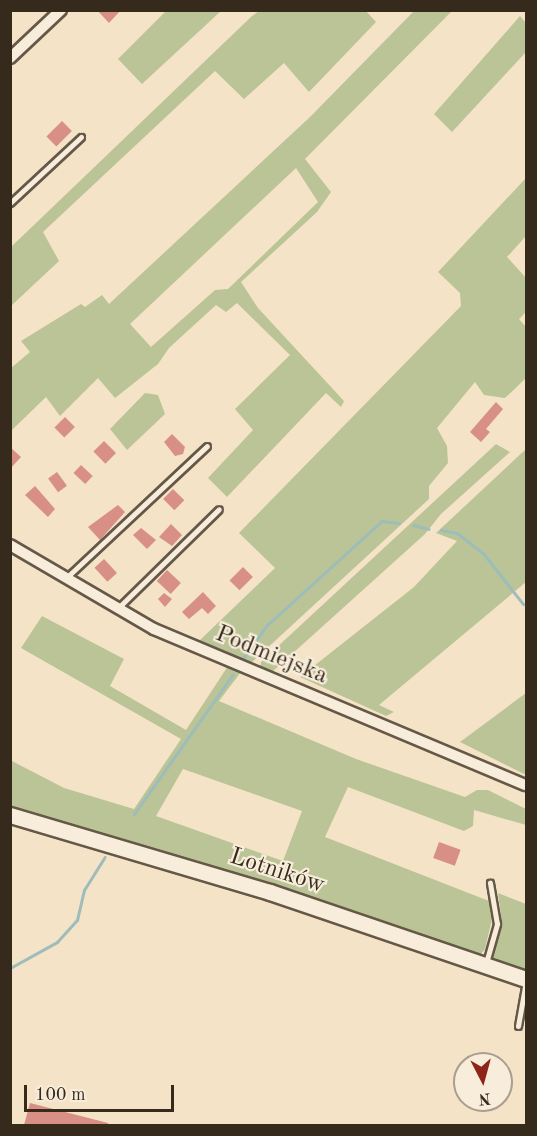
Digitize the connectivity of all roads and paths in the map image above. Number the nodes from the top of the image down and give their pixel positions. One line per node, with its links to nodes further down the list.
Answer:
1 (61, 10): 2 (street)
2 (10, 58)
3 (81, 137): 4 (lane)
4 (10, 203)
5 (207, 446): 8 (lane)
6 (219, 508): 9 (lane)
7 (10, 545): 8 (street, Podmiejska)
8 (65, 578): 9 (street, Podmiejska)
9 (118, 608): 10 (street, Podmiejska)
10 (526, 785)
11 (10, 815): 13 (street, Lotników)
12 (490, 883): 13 (lane)
13 (485, 965): 14 (street, Lotników)
14 (526, 980): 15 (lane)
15 (518, 1026)

